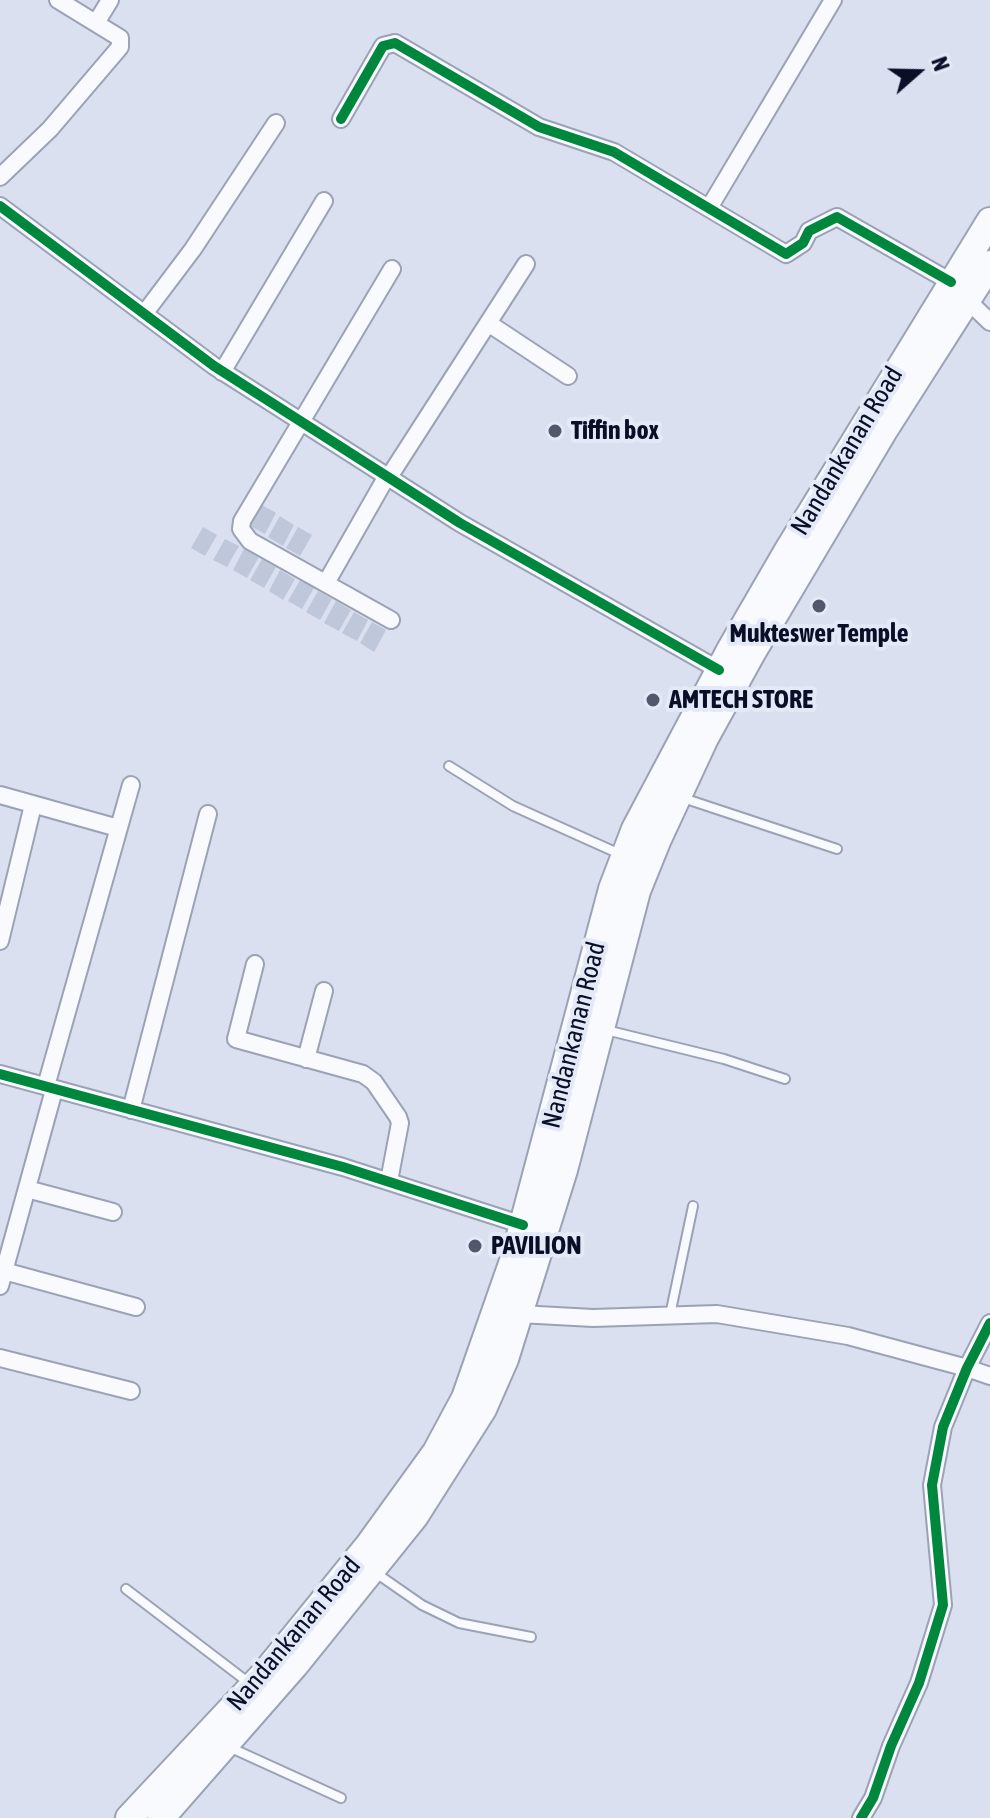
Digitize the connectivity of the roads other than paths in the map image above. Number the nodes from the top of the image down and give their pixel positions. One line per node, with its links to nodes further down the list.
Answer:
1 (58, 0): 4 (street)
2 (110, 0): 4 (street)
3 (833, 0): 10 (street)
4 (96, 23): 7 (street)
5 (341, 119): 10 (street)
6 (276, 123): 16 (street)
7 (0, 177)
8 (324, 201): 19 (street)
9 (0, 206): 16 (street)
10 (709, 208): 15 (street)
11 (990, 221): 15 (main road, Nandankanan Road)
12 (526, 264): 18 (street)
13 (990, 264): 15 (main road, Nandankanan Road)
14 (392, 269): 21 (street)
15 (959, 291): 17 (street); 25 (main road, Nandankanan Road); 29 (main road, Nandankanan Road)
16 (144, 314): 19 (street)
17 (990, 322)
18 (488, 323): 20 (street); 22 (street)
19 (222, 372): 21 (street)
20 (568, 376)
21 (303, 421): 22 (street); 23 (street)
22 (388, 476): 23 (street); 25 (street)
23 (326, 583): 24 (street)
24 (391, 620)
25 (719, 670): 34 (main road, Nandankanan Road)
26 (449, 766): 34 (lane)
27 (131, 785): 32 (street)
28 (0, 795): 30 (street)
29 (678, 797): 33 (lane); 39 (main road, Nandankanan Road)
30 (33, 805): 32 (street); 35 (street)
31 (208, 814): 44 (street)
32 (118, 828): 43 (street)
33 (837, 849)
34 (625, 856): 45 (main road, Nandankanan Road)
35 (6, 883): 36 (street)
36 (0, 941)
37 (255, 964): 40 (street)
38 (324, 991): 40 (street)
39 (601, 1029): 42 (lane); 45 (main road, Nandankanan Road)
40 (306, 1059): 46 (street)
41 (0, 1074): 43 (street)
42 (785, 1079)
43 (50, 1088): 44 (street); 47 (street)
44 (131, 1110): 46 (street)
45 (550, 1176): 50 (main road, Nandankanan Road); 53 (main road, Nandankanan Road)
46 (389, 1181): 50 (street)
47 (27, 1189): 49 (street); 51 (street)
48 (693, 1206): 54 (lane)
49 (113, 1212)
50 (523, 1225): 63 (main road, Nandankanan Road)
51 (1, 1276): 52 (street)
52 (136, 1307)
53 (519, 1314): 54 (street); 60 (main road, Nandankanan Road)
54 (670, 1316): 57 (street)
55 (990, 1323): 57 (street)
56 (0, 1358): 59 (street)
57 (967, 1368): 58 (street); 69 (street)
58 (990, 1376)
59 (131, 1391)
60 (372, 1570): 62 (lane); 64 (main road, Nandankanan Road)
61 (126, 1589): 63 (lane)
62 (531, 1637)
63 (253, 1686): 65 (main road, Nandankanan Road)
64 (226, 1745): 65 (main road, Nandankanan Road); 66 (lane)
65 (179, 1782): 67 (main road, Nandankanan Road); 68 (main road, Nandankanan Road)
66 (341, 1798)
67 (129, 1818)
68 (161, 1818)
69 (861, 1818)

